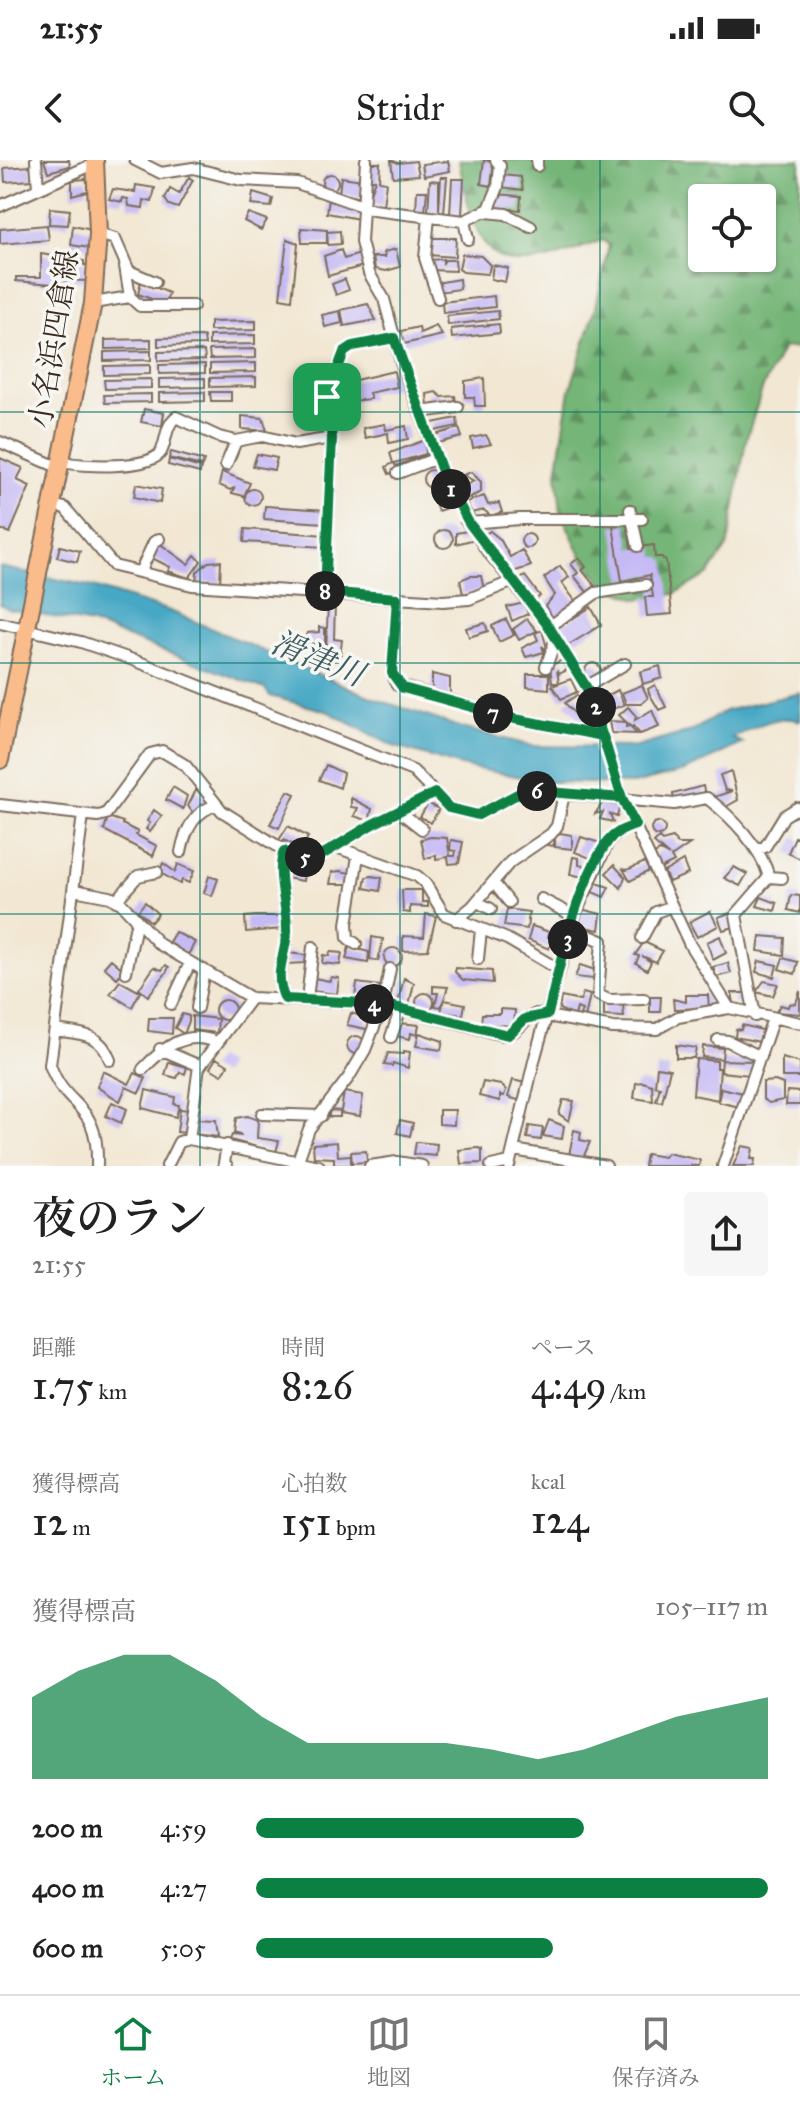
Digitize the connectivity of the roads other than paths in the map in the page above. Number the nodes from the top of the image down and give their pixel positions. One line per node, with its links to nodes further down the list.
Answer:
1 (36, 160): 6 (street)
2 (135, 160): 8 (street)
3 (366, 160): 8 (street)
4 (496, 160): 9 (street)
5 (96, 161): 6 (street); 13 (main road, 小名浜四倉線)
6 (38, 188): 7 (street)
7 (0, 206)
8 (366, 206): 10 (street); 21 (street)
9 (486, 212): 11 (street); 12 (street)
10 (429, 217): 11 (street); 18 (street)
11 (464, 221): 14 (street)
12 (531, 227)
13 (98, 234): 15 (street); 19 (main road, 小名浜四倉線)
14 (468, 239)
15 (125, 266): 16 (street); 17 (street)
16 (155, 282)
17 (130, 297): 19 (street); 20 (street)
18 (438, 298)
19 (93, 303): 28 (main road, 小名浜四倉線)
20 (193, 306)
21 (394, 338): 23 (street); 24 (street)
22 (458, 407): 23 (street)
23 (420, 412): 27 (street)
24 (332, 438): 25 (street); 40 (street)
25 (236, 441): 28 (street); 29 (street)
26 (0, 442): 28 (street)
27 (437, 458): 30 (street); 34 (street)
28 (61, 465): 31 (main road, 小名浜四倉線)
29 (226, 465)
30 (398, 473)
31 (52, 505): 37 (street); 43 (main road, 小名浜四倉線)
32 (630, 514): 33 (street); 34 (street); 36 (street)
33 (642, 519)
34 (469, 523): 38 (street)
35 (159, 539): 37 (street)
36 (638, 546)
37 (140, 572): 40 (street)
38 (511, 582): 41 (street); 44 (street)
39 (646, 585): 44 (street)
40 (325, 592): 41 (street)
41 (397, 598): 49 (street)
42 (0, 623): 43 (street)
43 (26, 625): 50 (main road, 小名浜四倉線); 51 (street)
44 (549, 627): 45 (street)
45 (556, 638): 47 (street); 48 (street)
46 (625, 664): 48 (street)
47 (546, 667)
48 (586, 687): 49 (street)
49 (603, 738): 53 (street)
50 (0, 760)
51 (435, 793): 52 (street); 56 (street)
52 (564, 794): 53 (street); 69 (street)
53 (622, 797): 59 (street); 62 (street)
54 (0, 805): 58 (street)
55 (217, 805): 58 (street); 63 (street); 64 (street)
56 (399, 811): 60 (street); 61 (street)
57 (800, 811): 62 (street)
58 (83, 815): 70 (street)
59 (635, 825): 75 (street); 79 (street)
60 (422, 829)
61 (336, 847): 63 (street); 65 (street)
62 (757, 849): 67 (street)
63 (284, 851): 91 (street)
64 (181, 852)
65 (358, 856): 78 (street); 82 (street)
66 (157, 872): 72 (street)
67 (769, 877): 68 (street); 100 (street)
68 (782, 878)
69 (493, 882): 73 (street); 74 (street)
70 (74, 890): 72 (street); 103 (street)
71 (541, 899): 79 (street)
72 (116, 901): 77 (street)
73 (477, 902): 76 (street); 78 (street)
74 (509, 902)
75 (672, 906): 81 (street); 98 (street)
76 (491, 909)
77 (137, 920): 85 (street); 89 (street)
78 (456, 920): 80 (street)
79 (573, 922): 87 (street); 93 (street)
80 (481, 930): 84 (street); 87 (street)
81 (642, 938)
82 (356, 944)
83 (313, 947): 92 (street)
84 (478, 959)
85 (190, 963): 88 (street); 94 (street)
86 (390, 969): 95 (street)
87 (558, 969): 99 (street)
88 (204, 970): 90 (street); 96 (street)
89 (126, 972)
90 (251, 998): 91 (street); 106 (street)
91 (285, 999): 92 (street)
92 (307, 999): 95 (street)
93 (644, 999)
94 (171, 1004)
95 (383, 1004): 97 (street); 113 (street)
96 (197, 1008)
97 (401, 1008): 99 (street); 104 (street)
98 (729, 1008): 99 (street); 100 (street)
99 (548, 1014): 116 (street)
100 (755, 1016): 101 (street)
101 (773, 1018): 102 (street); 108 (street)
102 (800, 1023)
103 (55, 1030): 109 (street); 119 (street)
104 (391, 1037)
105 (718, 1040): 108 (street)
106 (216, 1042): 107 (street); 110 (street)
107 (160, 1049): 110 (street); 111 (street)
108 (761, 1057): 127 (street)
109 (110, 1060)
110 (199, 1066): 114 (street)
111 (143, 1069)
112 (262, 1114): 113 (street)
113 (321, 1116): 117 (street)
114 (189, 1139): 115 (street); 120 (street)
115 (227, 1145): 117 (street); 121 (street)
116 (514, 1150): 118 (street); 126 (street)
117 (297, 1163): 122 (street)
118 (510, 1164): 125 (street)
119 (97, 1166)
120 (167, 1166)
121 (227, 1166)
122 (319, 1166)
123 (370, 1166): 124 (street)
124 (422, 1166)
125 (491, 1166)
126 (606, 1166)
127 (723, 1166)

